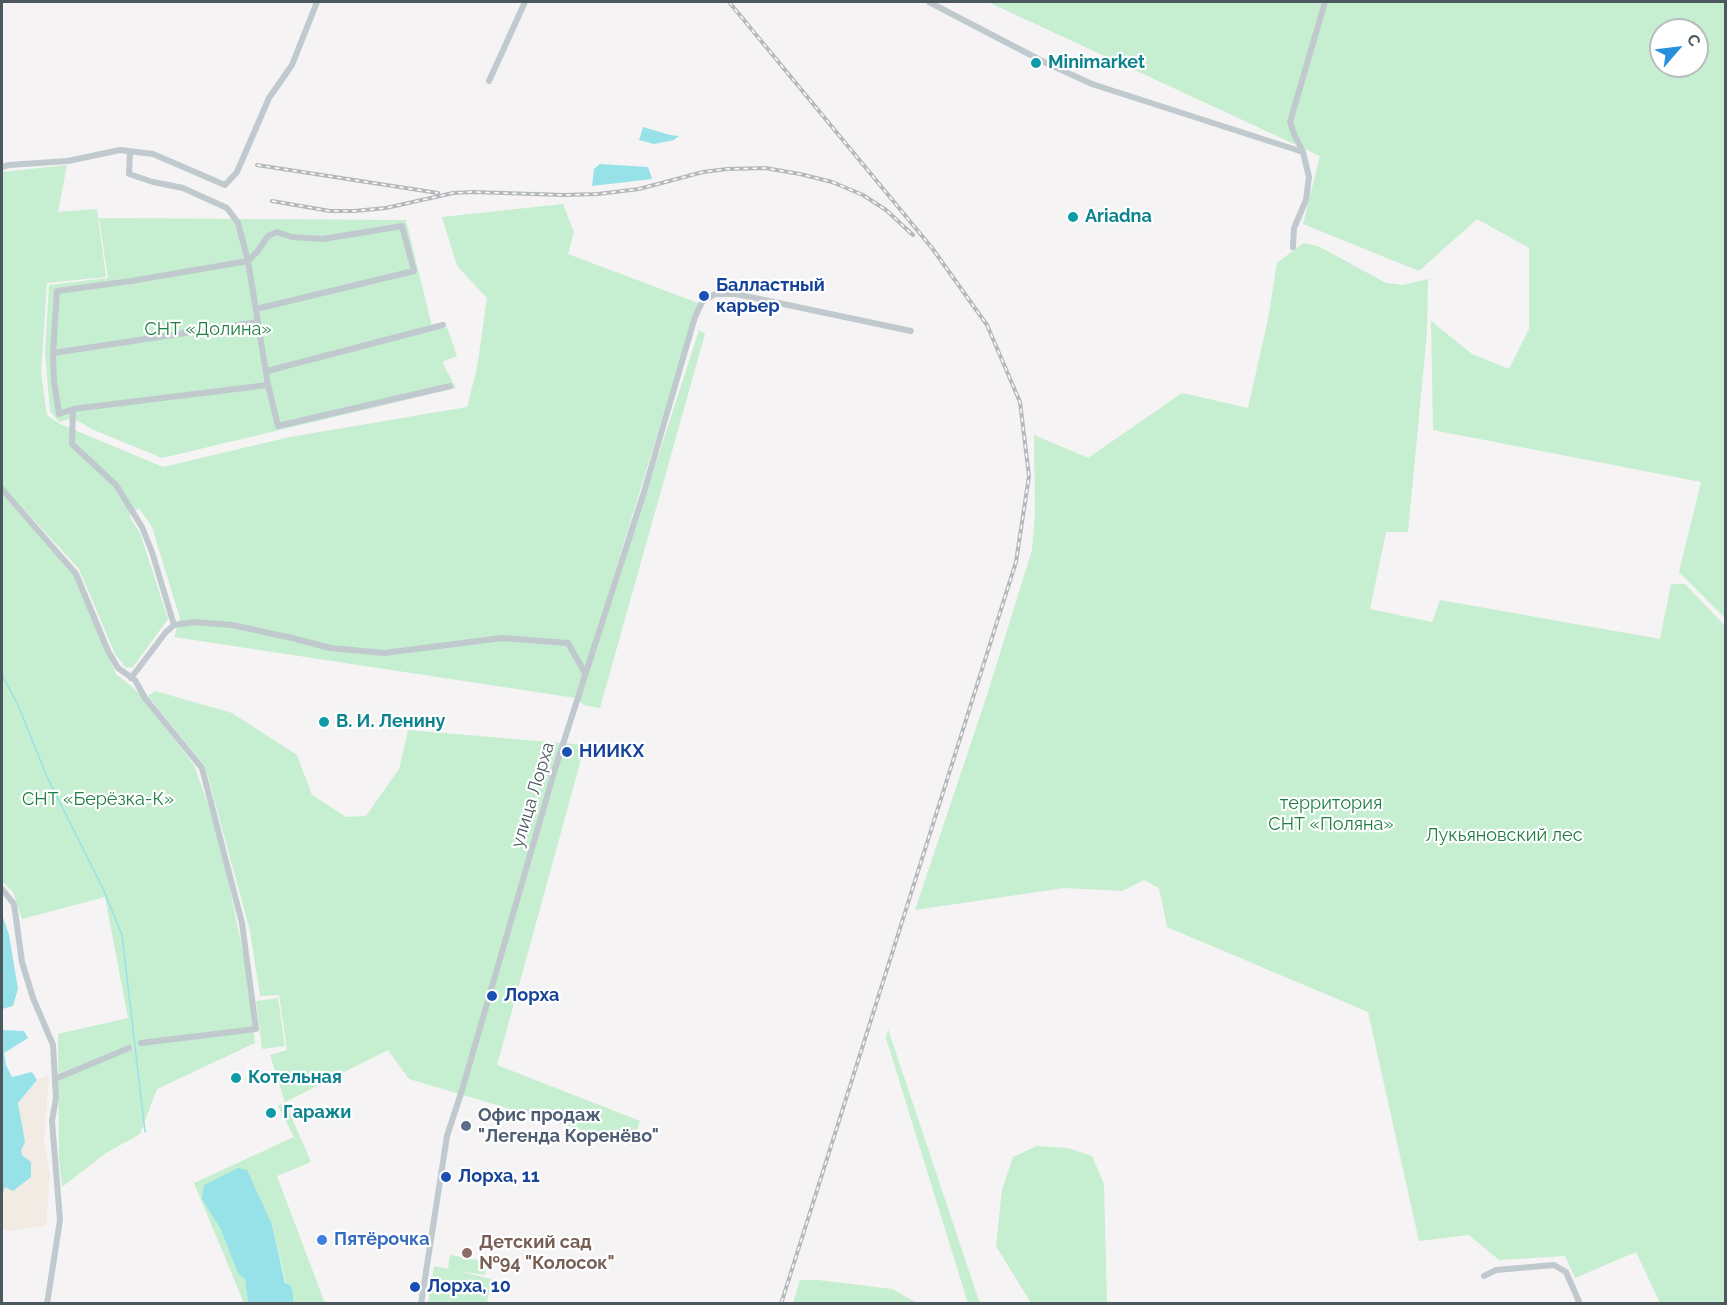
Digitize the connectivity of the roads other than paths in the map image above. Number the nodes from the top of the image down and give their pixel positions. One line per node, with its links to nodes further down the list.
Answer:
1 (317, 2): 6 (street)
2 (525, 2): 5 (street)
3 (929, 2): 7 (street)
4 (1325, 2): 7 (street)
5 (489, 81)
6 (130, 151): 8 (street); 10 (street)
7 (1303, 152): 9 (street)
8 (2, 167)
9 (1293, 247)
10 (248, 261): 11 (street); 11 (street); 15 (street)
11 (256, 309): 12 (street)
12 (258, 322): 15 (street); 16 (street)
13 (443, 325): 16 (street)
14 (911, 331): 22 (street, улица Лорха)
15 (53, 353): 19 (street)
16 (267, 371): 17 (street)
17 (268, 385): 18 (street); 19 (street)
18 (450, 386)
19 (73, 409): 21 (street)
20 (2, 489): 23 (street)
21 (174, 626): 22 (street); 23 (street)
22 (585, 673): 30 (street, улица Лорха)
23 (131, 678): 25 (street)
24 (2, 889): 27 (street)
25 (141, 1043)
26 (129, 1048): 27 (street)
27 (55, 1079): 29 (street)
28 (1484, 1276): 31 (street)
29 (47, 1304)
30 (421, 1304)
31 (1580, 1304)

